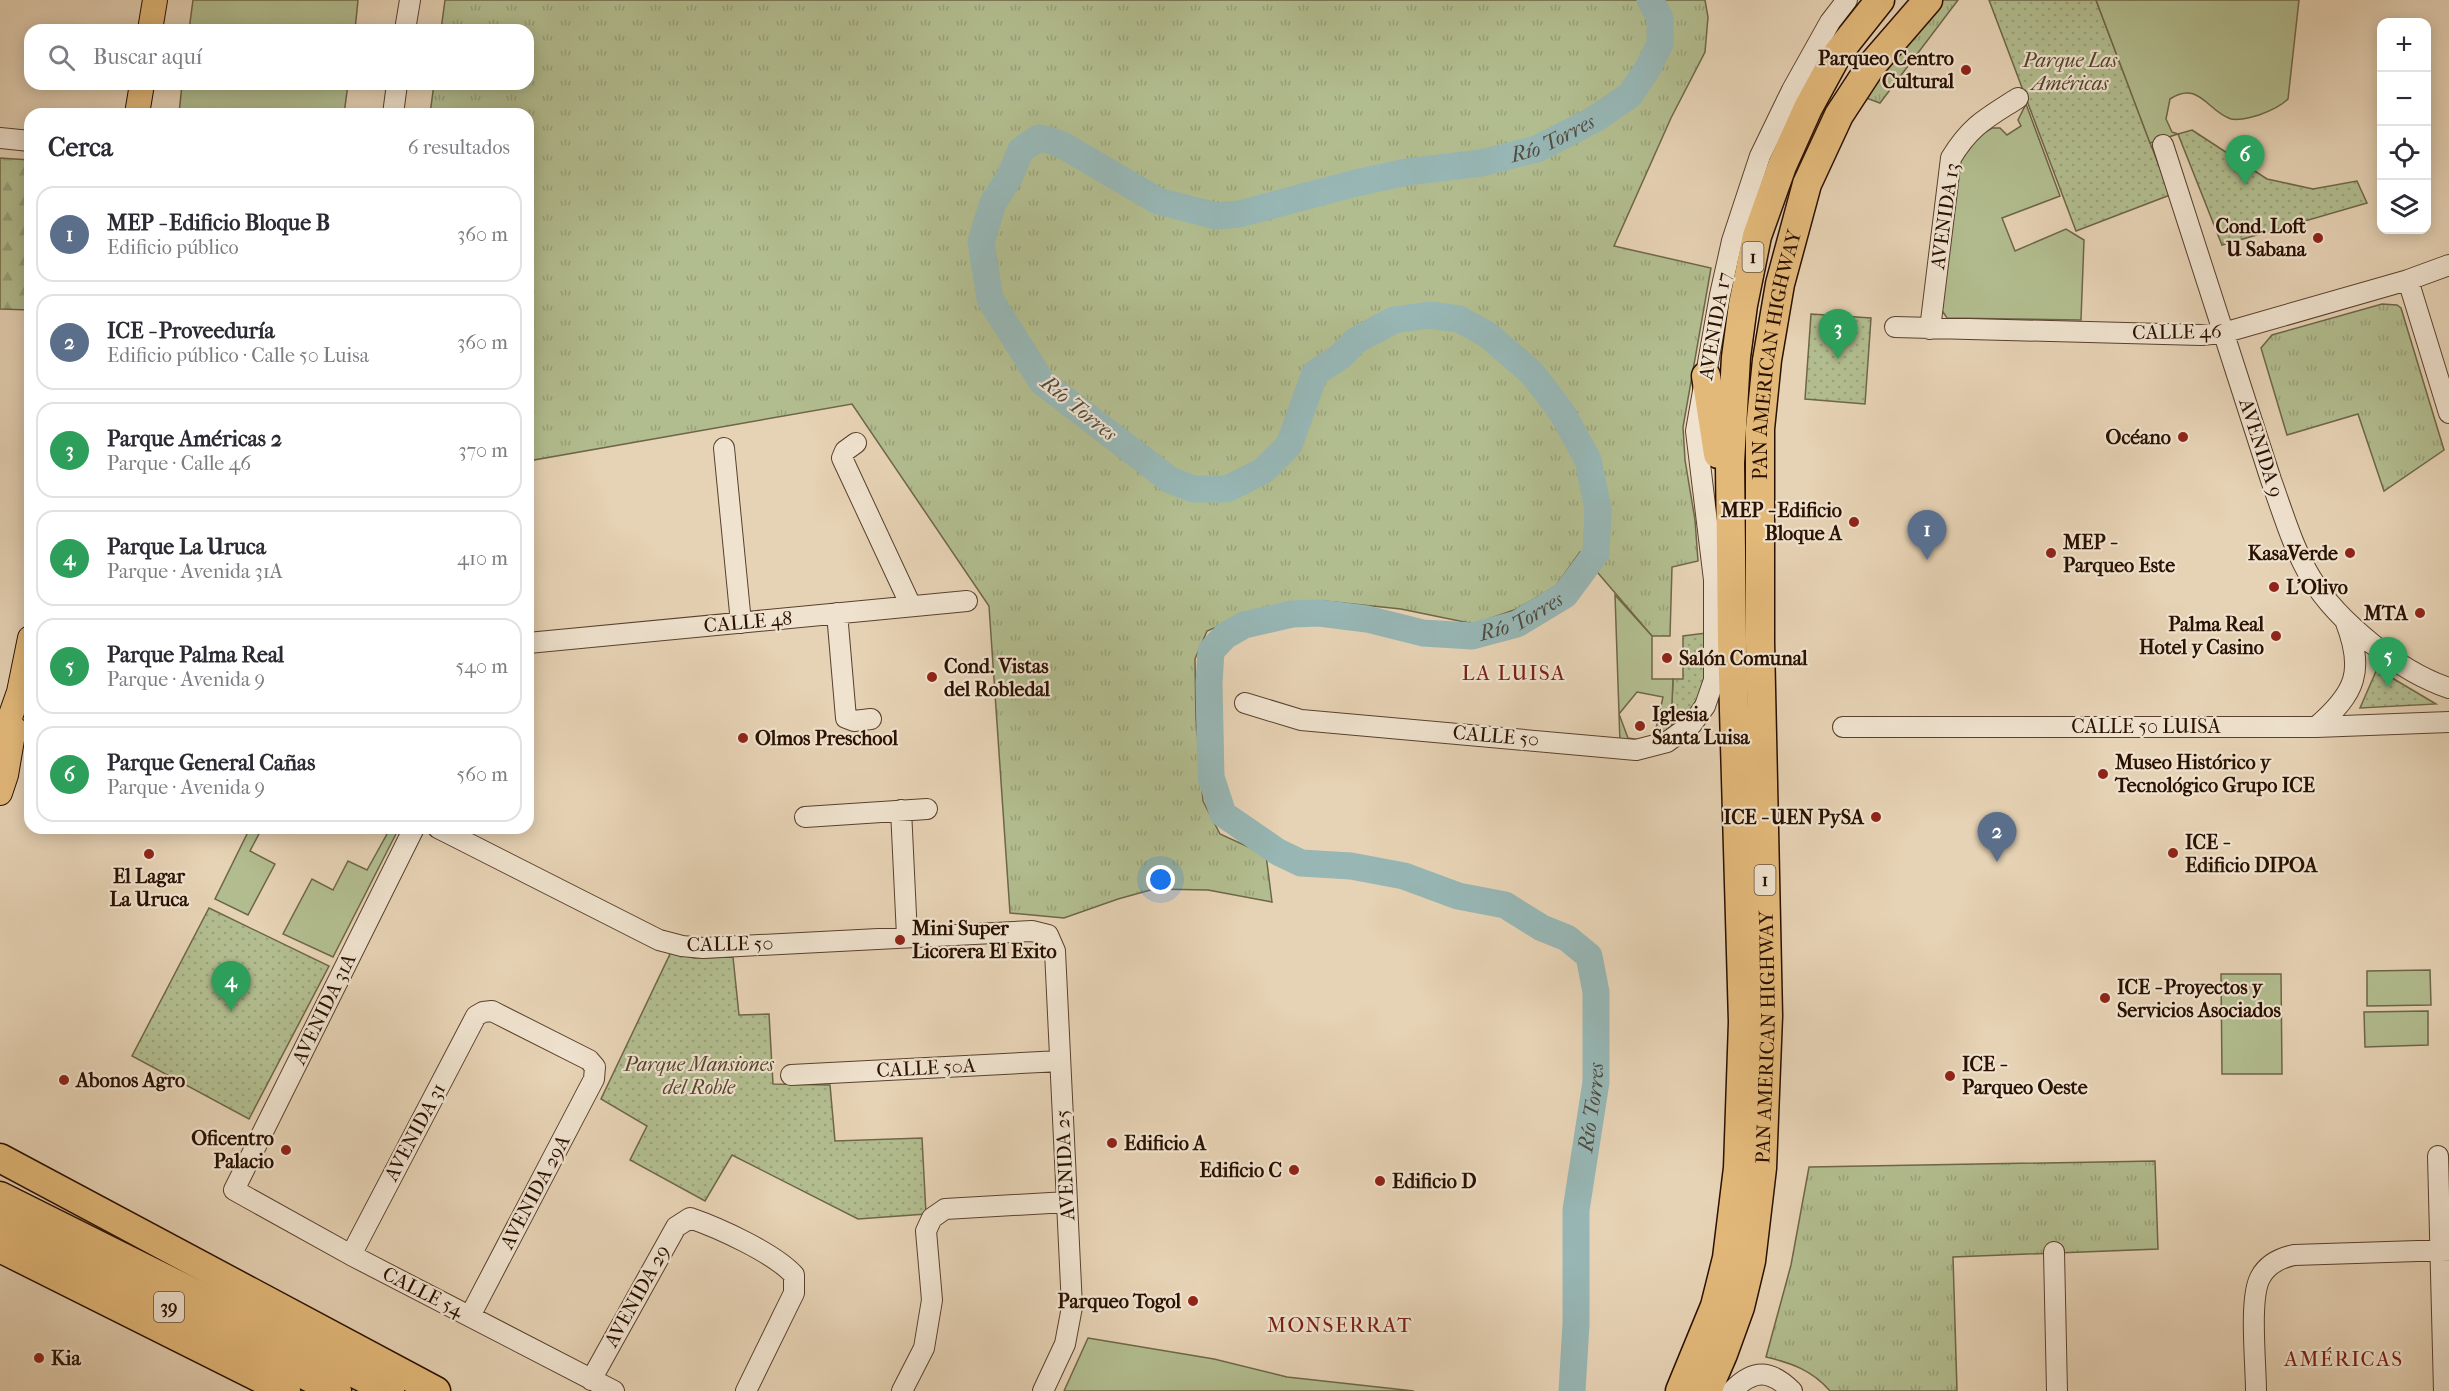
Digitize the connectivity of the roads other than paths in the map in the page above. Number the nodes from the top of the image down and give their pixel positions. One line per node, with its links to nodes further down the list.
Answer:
1 (155, 0): 6 (main road)
2 (410, 0): 7 (street)
3 (1847, 0): 21 (street, AVENIDA 17)
4 (1880, 0): 25 (highway, 1)
5 (1928, 0): 74 (highway, PAN AMERICAN HIGHWAY / 1)
6 (151, 24)
7 (406, 24)
8 (141, 90): 11 (main road)
9 (396, 90): 12 (street)
10 (2018, 98): 19 (street, AVENIDA 13)
11 (138, 108)
12 (394, 108)
13 (0, 138): 14 (street)
14 (24, 140)
15 (2163, 145): 20 (street, AVENIDA 9)
16 (2449, 265): 17 (street, CALLE 46)
17 (2408, 280): 20 (street, CALLE 46); 22 (street)
18 (1896, 327): 19 (street, CALLE 46)
19 (1930, 328): 20 (street, CALLE 46)
20 (2223, 333): 29 (street, AVENIDA 9)
21 (1706, 376): 25 (highway); 33 (street, AVENIDA 17)
22 (2449, 413)
23 (856, 443): 27 (street)
24 (724, 448): 30 (street)
25 (1731, 545): 73 (highway, 1)
26 (967, 601): 27 (street, CALLE 48)
27 (911, 606): 28 (street, CALLE 48)
28 (837, 613): 30 (street, CALLE 48); 37 (street)
29 (2343, 615): 34 (street, AVENIDA 9); 40 (street)
30 (741, 622): 31 (street, CALLE 48)
31 (534, 642)
32 (24, 657): 35 (main road)
33 (1714, 680): 36 (street, CALLE 50)
34 (2449, 688)
35 (6, 695): 41 (main road); 42 (main road)
36 (1245, 703)
37 (871, 719)
38 (2449, 722): 40 (street, CALLE 50 LUISA)
39 (1844, 727): 40 (street, CALLE 50 LUISA)
40 (2316, 727)
41 (0, 746)
42 (0, 793)
43 (927, 809): 44 (street)
44 (901, 810): 45 (street); 49 (street)
45 (806, 817)
46 (411, 834): 55 (street, AVENIDA 31A)
47 (450, 834): 49 (street, CALLE 50)
48 (1048, 935): 49 (street, CALLE 50); 50 (street, AVENIDA 25)
49 (907, 936)
50 (1060, 1061): 52 (street, CALLE 50A); 57 (street, AVENIDA 25)
51 (595, 1068): 62 (street, AVENIDA 31); 63 (street, AVENIDA 29A)
52 (791, 1075)
53 (2438, 1156): 60 (street)
54 (0, 1158): 68 (highway)
55 (234, 1190): 62 (street, CALLE 54)
56 (0, 1196): 67 (highway, 39)
57 (1067, 1202): 71 (street); 72 (street, AVENIDA 25)
58 (0, 1224): 66 (highway, 39)
59 (0, 1248): 65 (highway)
60 (2445, 1250): 78 (street); 79 (street)
61 (2054, 1252): 77 (street)
62 (351, 1255): 63 (street, CALLE 54)
63 (470, 1316): 64 (street, CALLE 54)
64 (591, 1380): 69 (street, CALLE 54); 70 (street, AVENIDA 29)
65 (286, 1391)
66 (337, 1391)
67 (390, 1391)
68 (436, 1391)
69 (614, 1391)
70 (746, 1391)
71 (902, 1391)
72 (1043, 1391)
73 (1680, 1391)
74 (1707, 1391)
75 (1732, 1391): 76 (street)
76 (1792, 1391)
77 (2057, 1391)
78 (2256, 1391)
79 (2444, 1391)

